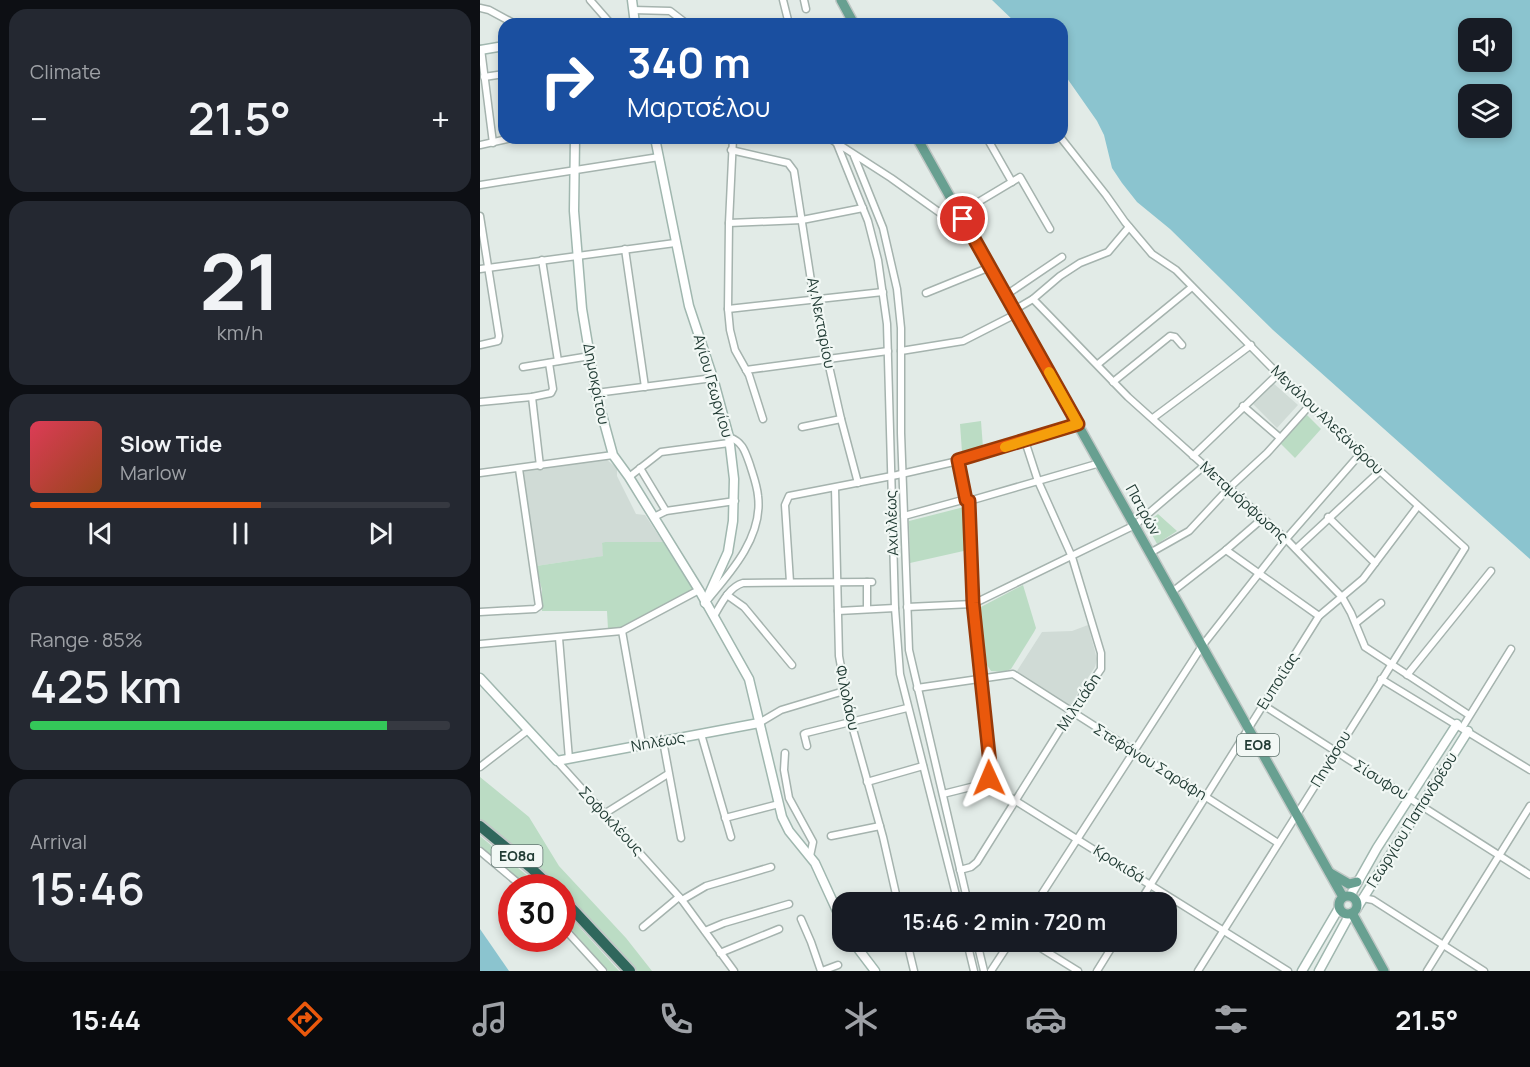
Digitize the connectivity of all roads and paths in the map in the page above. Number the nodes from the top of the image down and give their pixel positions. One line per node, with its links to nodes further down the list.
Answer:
1 (590, 0): 10 (street)
2 (632, 0): 8 (street)
3 (783, 0): 13 (street)
4 (804, 0): 7 (street)
5 (841, 0): 14 (main road)
6 (480, 8): 9 (street)
7 (806, 9)
8 (633, 10): 11 (street); 12 (street)
9 (504, 18)
10 (606, 18)
11 (634, 18)
12 (680, 18)
13 (788, 18)
14 (851, 18)
15 (498, 47): 16 (street)
16 (480, 50): 18 (street)
17 (498, 75): 18 (street)
18 (484, 77): 20 (street)
19 (498, 140): 20 (street)
20 (493, 143): 28 (street)
21 (575, 144): 32 (street, Δημοκρίτου)
22 (656, 144): 31 (street, Αγίου Γεωργίου)
23 (732, 144): 29 (street)
24 (837, 144): 30 (street); 35 (street, Αχιλλέως)
25 (920, 144): 36 (main road, Πατρών / ΕΟ8)
26 (990, 144): 33 (street)
27 (1066, 144): 40 (street, Μεγάλου Αλεξάνδρου)
28 (480, 145)
29 (731, 150): 38 (street, Αγ.Νεκταρίου); 39 (street)
30 (854, 156): 36 (street); 62 (street, Αχιλλέως)
31 (659, 157): 32 (street); 42 (street, Αγίου Γεωργίου)
32 (574, 170): 34 (street); 44 (street, Δημοκρίτου)
33 (1012, 182): 36 (street); 41 (street)
34 (480, 185)
35 (863, 208): 38 (street); 51 (street, Αχιλλέως)
36 (960, 215): 47 (main road, Πατρών / ΕΟ8)
37 (480, 216): 48 (street)
38 (802, 220): 39 (street); 55 (street, Αγ.Νεκταρίου)
39 (729, 223): 56 (street)
40 (1129, 227): 50 (street, Μεγάλου Αλεξάνδρου); 54 (street)
41 (1050, 229)
42 (675, 243): 43 (street); 71 (street, Αγίου Γεωργίου)
43 (625, 249): 44 (street); 73 (street)
44 (577, 256): 46 (street); 63 (street, Δημοκρίτου)
45 (1062, 257): 53 (street)
46 (542, 260): 48 (street); 65 (street)
47 (990, 267): 52 (street); 53 (main road, Πατρών / ΕΟ8)
48 (488, 268): 49 (street); 58 (street)
49 (480, 269)
50 (1192, 286): 60 (street, Μεγάλου Αλεξάνδρου); 67 (street)
51 (883, 291): 55 (street); 61 (street, Αχιλλέως)
52 (926, 293)
53 (1006, 296): 57 (main road, Πατρών / ΕΟ8)
54 (1033, 299): 57 (street); 67 (street, Μεταμόρφωσης)
55 (814, 300): 56 (street); 64 (street, Αγ.Νεκταρίου)
56 (728, 309): 69 (street)
57 (1015, 312): 62 (street); 82 (main road, Πατρών / ΕΟ8)
58 (480, 345)
59 (1182, 345): 72 (street)
60 (1251, 345): 70 (street, Μεγάλου Αλεξάνδρου); 79 (street)
61 (888, 351): 64 (street); 99 (street, Αχιλλέως)
62 (901, 351): 98 (street, Αχιλλέως)
63 (590, 356): 65 (street); 74 (street, Δημοκρίτου)
64 (828, 359): 69 (street); 81 (street, Αγ.Νεκταρίου)
65 (558, 361): 66 (street)
66 (549, 363): 68 (street); 75 (street)
67 (1098, 364): 72 (street, Μεταμόρφωσης)
68 (523, 367)
69 (746, 370): 80 (street)
70 (1278, 374): 77 (street, Μεγάλου Αλεξάνδρου); 78 (street)
71 (713, 378): 73 (street); 85 (street, Αγίου Γεωργίου)
72 (1113, 382): 79 (street, Μεταμόρφωσης)
73 (645, 387): 74 (street)
74 (596, 393): 88 (street, Δημοκρίτου)
75 (532, 397): 76 (street); 92 (street)
76 (480, 402)
77 (1310, 405): 84 (street); 87 (street, Μεγάλου Αλεξάνδρου)
78 (1243, 406): 84 (street); 89 (street)
79 (1153, 418): 89 (street, Μεταμόρφωσης)
80 (763, 419)
81 (841, 419): 83 (street); 102 (street, Αγ.Νεκταρίου)
82 (1078, 424): 86 (street); 91 (main road, Πατρών / ΕΟ8)
83 (802, 427)
84 (1279, 437): 104 (street)
85 (729, 440): 94 (street); 106 (street, Αγίου Γεωργίου); 129 (street)
86 (1025, 441): 90 (street); 101 (street, Μιλτιάδη)
87 (1361, 453): 96 (street, Μεγάλου Αλεξάνδρου); 114 (street)
88 (613, 455): 92 (street); 100 (street, Δημοκρίτου)
89 (1193, 456): 93 (street, Μεταμόρφωσης)
90 (958, 460): 98 (street); 105 (street)
91 (1100, 463): 101 (street); 113 (main road, Πατρών / ΕΟ8)
92 (540, 466): 95 (street)
93 (1204, 466): 104 (street, Μεταμόρφωσης); 113 (street)
94 (640, 468): 100 (street); 108 (street)
95 (519, 469): 97 (street); 136 (street)
96 (1380, 471): 107 (street, Μεγάλου Αλεξάνδρου); 111 (street)
97 (480, 473)
98 (903, 474): 99 (street); 109 (street, Αχιλλέως)
99 (891, 476): 102 (street); 133 (street, Αχιλλέως)
100 (629, 477): 110 (street, Δημοκρίτου)
101 (1038, 481): 105 (street); 119 (street, Μιλτιάδη)
102 (858, 483): 103 (street)
103 (835, 488): 123 (street); 124 (street, Φιλολάου)
104 (1229, 488): 112 (street, Μεταμόρφωσης); 118 (street)
105 (968, 500): 109 (street); 130 (street)
106 (735, 501): 108 (street); 129 (street, Αγίου Γεωργίου)
107 (1419, 506): 115 (street, Μεγάλου Αλεξάνδρου); 120 (street, Ευποιΐας)
108 (666, 510): 110 (street)
109 (904, 516): 132 (street, Αχιλλέως)
110 (654, 517): 125 (street, Δημοκρίτου)
111 (1328, 518): 116 (street); 120 (street)
112 (1262, 519): 114 (street, Μεταμόρφωσης); 117 (street)
113 (1135, 525): 118 (main road, Πατρών / ΕΟ8); 119 (street)
114 (1286, 539): 116 (street, Μεταμόρφωσης); 122 (street)
115 (1465, 548): 146 (street, Πηγάσου)
116 (1296, 549): 128 (street, Μεταμόρφωσης)
117 (1226, 550): 122 (street); 126 (street)
118 (1150, 553): 126 (main road, Πατρών / ΕΟ8)
119 (1071, 557): 130 (street); 155 (street, Μιλτιάδη)
120 (1375, 563): 128 (street, Ευποιΐας)
121 (1491, 571): 147 (street)
122 (1257, 574): 138 (street); 143 (street)
123 (790, 582): 124 (street); 127 (street)
124 (837, 583): 134 (street); 135 (street, Φιλολάου)
125 (699, 590): 129 (street, Δημοκρίτου); 140 (street)
126 (1172, 592): 143 (main road, Πατρών / ΕΟ8)
127 (727, 595): 137 (street); 145 (street)
128 (1342, 597): 138 (street, Ευποιΐας); 139 (street, Μεταμόρφωσης)
129 (705, 603): 137 (street)
130 (973, 603): 132 (street); 148 (street)
131 (1380, 603): 139 (street)
132 (907, 607): 151 (street, Αχιλλέως)
133 (895, 608): 134 (street); 154 (street, Αχιλλέως)
134 (867, 609): 135 (street)
135 (838, 611): 152 (street, Φιλολάου)
136 (480, 612)
137 (714, 616): 158 (street)
138 (1319, 616): 153 (street, Ευποιΐας)
139 (1356, 623): 146 (street, Μεταμόρφωσης)
140 (622, 631): 141 (street); 164 (street)
141 (559, 638): 142 (street); 169 (street)
142 (480, 644)
143 (1202, 646): 159 (main road, Πατρών / ΕΟ8); 167 (street)
144 (1511, 649): 156 (street, Γεωργίου Παπανδρέου)
145 (792, 665)
146 (1391, 665): 147 (street, Μεταμόρφωσης); 150 (street, Πηγάσου)
147 (1407, 675): 156 (street, Μεταμόρφωσης)
148 (982, 677): 151 (street, Στεφάνου Σαράφη); 155 (street, Στεφάνου Σαράφη); 176 (street)
149 (480, 678): 161 (street, Σοφοκλέους)
150 (1381, 679): 160 (street); 166 (street, Πηγάσου)
151 (917, 688): 177 (street, Αχιλλέως)
152 (844, 691): 157 (street, Φιλολάου); 158 (street)
153 (1263, 705): 159 (street, Ευποιΐας); 166 (street, Σίσυφου)
154 (908, 708): 157 (street); 171 (street, Αχιλλέως)
155 (1071, 712): 167 (street, Στεφάνου Σαράφη); 180 (street, Μιλτιάδη)
156 (1469, 715): 160 (street, Γεωργίου Παπανδρέου)
157 (851, 722): 165 (street); 175 (street, Φιλολάου)
158 (759, 723): 162 (street, Νηλέως); 181 (street)
159 (1248, 728): 178 (street, Ευποιΐας); 185 (main road, Πατρών / ΕΟ8)
160 (1462, 728): 173 (street); 179 (street, Γεωργίου Παπανδρέου); 182 (street, Γεωργίου Παπανδρέου)
161 (528, 730): 170 (street, Σοφοκλέους); 172 (street)
162 (701, 734): 163 (street, Νηλέως); 186 (street)
163 (663, 741): 164 (street, Νηλέως); 174 (street)
164 (642, 744): 169 (street, Νηλέως)
165 (807, 746)
166 (1335, 751): 179 (street, Σίσυφου); 185 (street, Πηγάσου)
167 (1133, 752): 178 (street, Στεφάνου Σαράφη); 192 (street)
168 (785, 753): 196 (street)
169 (569, 759): 170 (street, Νηλέως)
170 (557, 761): 184 (street, Σοφοκλέους)
171 (923, 766): 175 (street); 206 (street, Αχιλλέως)
172 (480, 767)
173 (1530, 770)
174 (668, 774): 184 (street); 191 (street)
175 (867, 782): 188 (street, Φιλολάου)
176 (987, 783): 177 (street); 180 (street, Κροκιδά)
177 (943, 794): 198 (street, Αχιλλέως)
178 (1205, 797): 193 (street, Στεφάνου Σαράφη); 204 (street, Ευποιΐας)
179 (1408, 798): 182 (street, Σίσυφου); 203 (street, Γεωργίου Παπανδρέου)
180 (1016, 800): 192 (street, Κροκιδά); 198 (street, Μιλτιάδη)
181 (779, 804): 186 (street); 196 (street)
182 (1421, 805): 195 (street, Σίσυφου); 212 (street, Γεωργίου Παπανδρέου)
183 (1530, 806): 195 (street)
184 (604, 814): 211 (street, Σοφοκλέους)
185 (1297, 815): 193 (street, Πηγάσου); 199 (main road, Πατρών / ΕΟ8)
186 (725, 818): 190 (street)
187 (480, 826): 201 (highway, ΕΟ8α)
188 (879, 826): 189 (street); 205 (street, Φιλολάου)
189 (831, 836)
190 (730, 837)
191 (681, 838)
192 (1079, 839): 204 (street, Κροκιδά); 208 (street)
193 (1278, 843): 221 (street, Πηγάσου)
194 (480, 851): 200 (street)
195 (1499, 855): 202 (street, Σίσυφου); 224 (street)
196 (810, 856): 213 (street)
197 (771, 867): 211 (street)
198 (960, 870): 207 (street, Αχιλλέως)
199 (1329, 872): 203 (main road); 210 (main road, Πατρών / ΕΟ8)
200 (507, 874)
201 (537, 874)
202 (1530, 874)
203 (1357, 882): 210 (street, Γεωργίου Παπανδρέου)
204 (1150, 884): 209 (street, Ευποιΐας); 221 (street, Κροκιδά)
205 (896, 892)
206 (955, 892)
207 (965, 892)
208 (1043, 892)
209 (1145, 892)
210 (1348, 895): 212 (street); 215 (main road); 216 (main road, ΕΟ8)
211 (681, 898): 219 (street); 222 (street, Σοφοκλέους)
212 (1363, 898): 216 (street, Γεωργίου Παπανδρέου); 224 (street)
213 (832, 901)
214 (789, 904): 222 (street)
215 (1339, 908): 216 (main road); 247 (street)
216 (1353, 912): 248 (street, Γεωργίου Παπανδρέου); 249 (main road, ΕΟ8)
217 (576, 913): 235 (highway)
218 (801, 919): 237 (street)
219 (642, 927)
220 (778, 928): 232 (street)
221 (1224, 930): 245 (street, Πηγάσου); 246 (street, Κροκιδά)
222 (705, 931): 232 (street, Σοφοκλέους)
223 (576, 941): 234 (street)
224 (1443, 945): 250 (street); 251 (street)
225 (861, 952): 238 (street)
226 (909, 952): 239 (street)
227 (969, 952): 240 (street)
228 (979, 952): 241 (street)
229 (1003, 952): 242 (street)
230 (1047, 952): 243 (street)
231 (1108, 952): 244 (street)
232 (720, 953): 236 (street, Σοφοκλέους)
233 (838, 965): 237 (street)
234 (603, 971)
235 (630, 971)
236 (734, 971)
237 (822, 971)
238 (875, 971)
239 (914, 971)
240 (974, 971)
241 (984, 971)
242 (991, 971)
243 (1078, 971)
244 (1097, 971)
245 (1198, 971)
246 (1288, 971)
247 (1302, 971)
248 (1319, 971)
249 (1384, 971)
250 (1427, 971)
251 (1484, 971)

